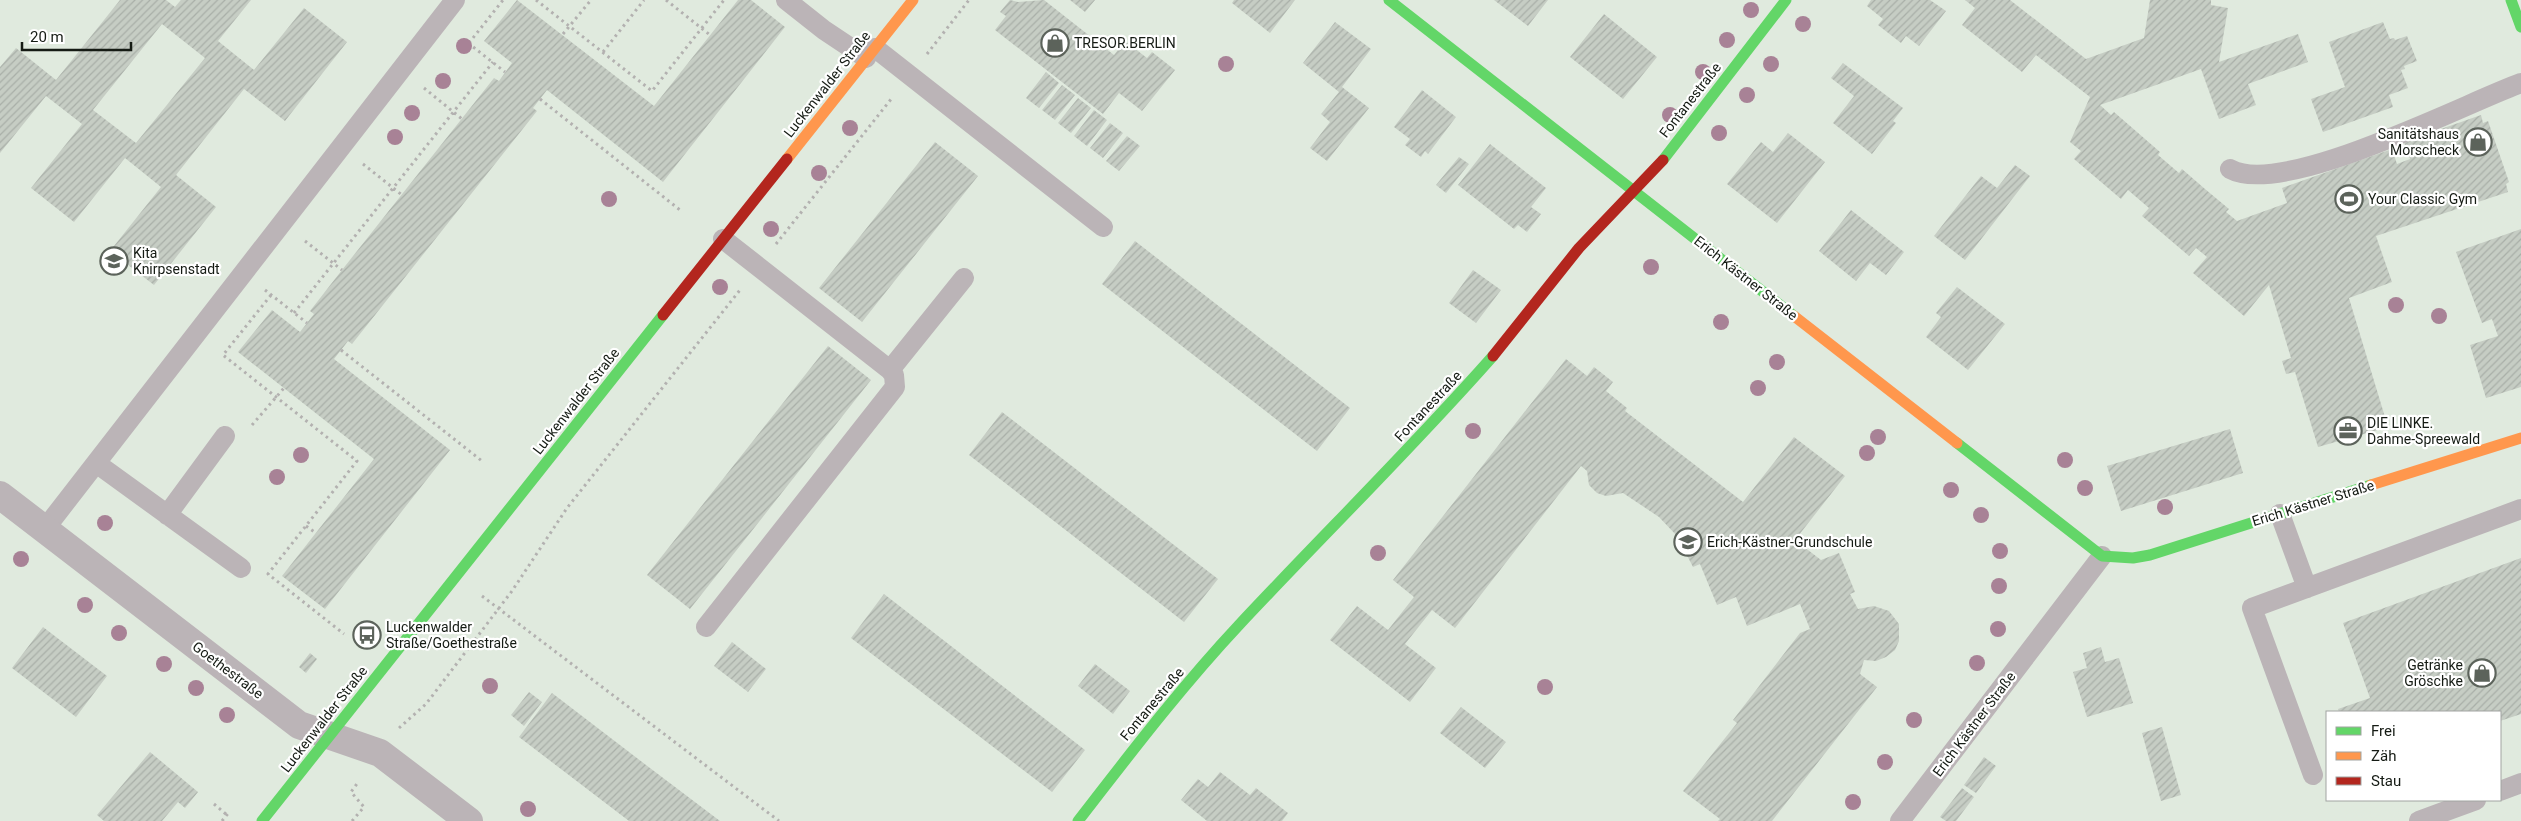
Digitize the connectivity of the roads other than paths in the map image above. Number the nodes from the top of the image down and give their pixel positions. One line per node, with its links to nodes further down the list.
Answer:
1 (455, 0): 18 (lane)
2 (786, 0): 8 (lane)
3 (913, 0): 8 (street, Luckenwalder Straße)
4 (1389, 0): 11 (street, Erich Kästner Straße)
5 (1786, 0): 11 (street, Fontanestraße)
6 (2511, 0): 7 (street)
7 (2521, 27)
8 (871, 53): 12 (lane); 13 (street, Luckenwalder Straße)
9 (2521, 84): 10 (lane)
10 (2230, 169)
11 (1634, 190): 24 (street, Erich Kästner Straße); 35 (street, Fontanestraße)
12 (1104, 227)
13 (723, 239): 15 (lane); 28 (street, Luckenwalder Straße)
14 (964, 278): 15 (lane)
15 (890, 370): 27 (lane)
16 (225, 436): 22 (lane)
17 (2521, 438): 21 (street, Erich Kästner Straße)
18 (96, 463): 22 (lane); 23 (lane)
19 (0, 495): 23 (street, Goethestraße)
20 (2521, 509): 26 (lane)
21 (2280, 514): 24 (street, Erich Kästner Straße); 26 (lane)
22 (167, 515): 25 (lane)
23 (44, 530): 28 (street, Goethestraße)
24 (2102, 556): 36 (lane, Erich Kästner Straße)
25 (241, 568)
26 (2307, 588): 29 (lane)
27 (706, 627)
28 (329, 736): 33 (street, Luckenwalder Straße); 34 (street, Goethestraße)
29 (2313, 775)
30 (2521, 783): 31 (lane)
31 (2501, 791)
32 (2473, 801): 37 (lane)
33 (262, 821)
34 (469, 821)
35 (1078, 821)
36 (1900, 821)
37 (2419, 821)

